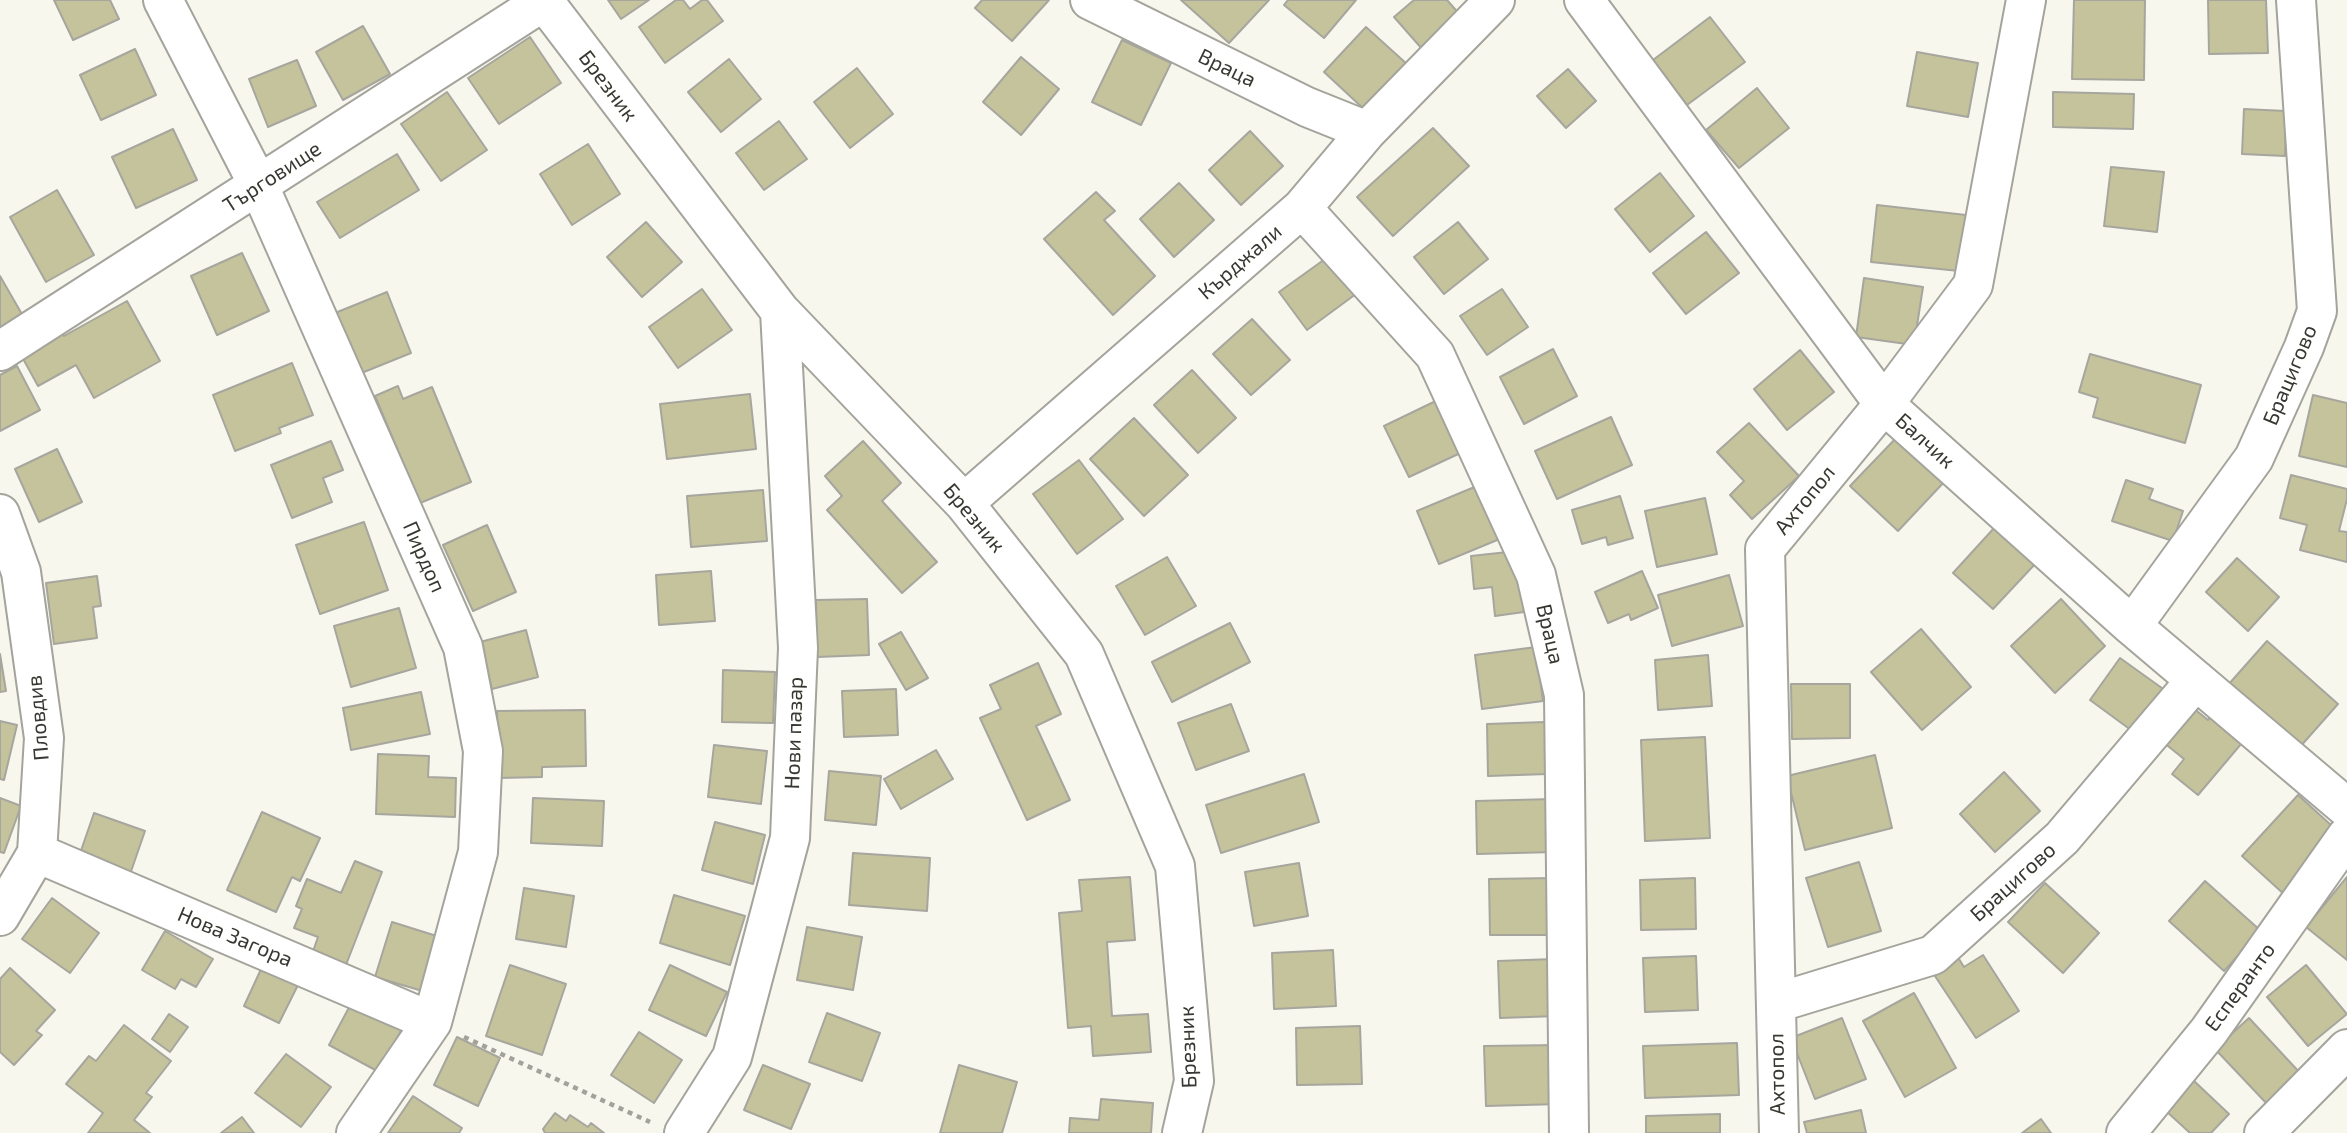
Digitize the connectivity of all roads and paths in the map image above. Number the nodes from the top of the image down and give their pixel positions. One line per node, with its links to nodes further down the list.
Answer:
1 (163, 0): 9 (street, Пирдоп)
2 (1090, 0): 8 (street, Враца)
3 (1495, 0): 8 (street, Кърджали)
4 (1584, 0): 14 (street, Балчик)
5 (2026, 0): 14 (street, Ахтопол)
6 (2296, 0): 12 (street, Брацигово)
7 (543, 1): 9 (street, Търговище); 11 (street, Брезник)
8 (1367, 131): 10 (street, Кърджали)
9 (259, 186): 13 (street, Търговище); 24 (street, Пирдоп)
10 (1301, 208): 15 (street, Кърджали); 29 (street, Враца)
11 (780, 311): 15 (street, Брезник); 26 (street, Нови пазар)
12 (2332, 311): 17 (street, Брацигово)
13 (0, 351)
14 (1884, 404): 17 (street, Балчик); 23 (street, Ахтопол)
15 (964, 503): 28 (street, Брезник)
16 (0, 514): 21 (street, Пловдив)
17 (2132, 626): 18 (street, Балчик)
18 (2196, 680): 19 (street, Балчик); 23 (street, Брацигово)
19 (2347, 808)
20 (2347, 836): 31 (street, Есперанто)
21 (37, 853): 22 (street, Пловдив); 24 (street, Нова Загора)
22 (0, 916)
23 (1776, 1003): 30 (street, Ахтопол)
24 (432, 1022): 26 (path); 27 (street, Пирдоп)
25 (2347, 1049): 32 (street)
26 (672, 1130)
27 (356, 1133)
28 (1182, 1133)
29 (1569, 1133)
30 (1779, 1133)
31 (2126, 1133)
32 (2264, 1133)

